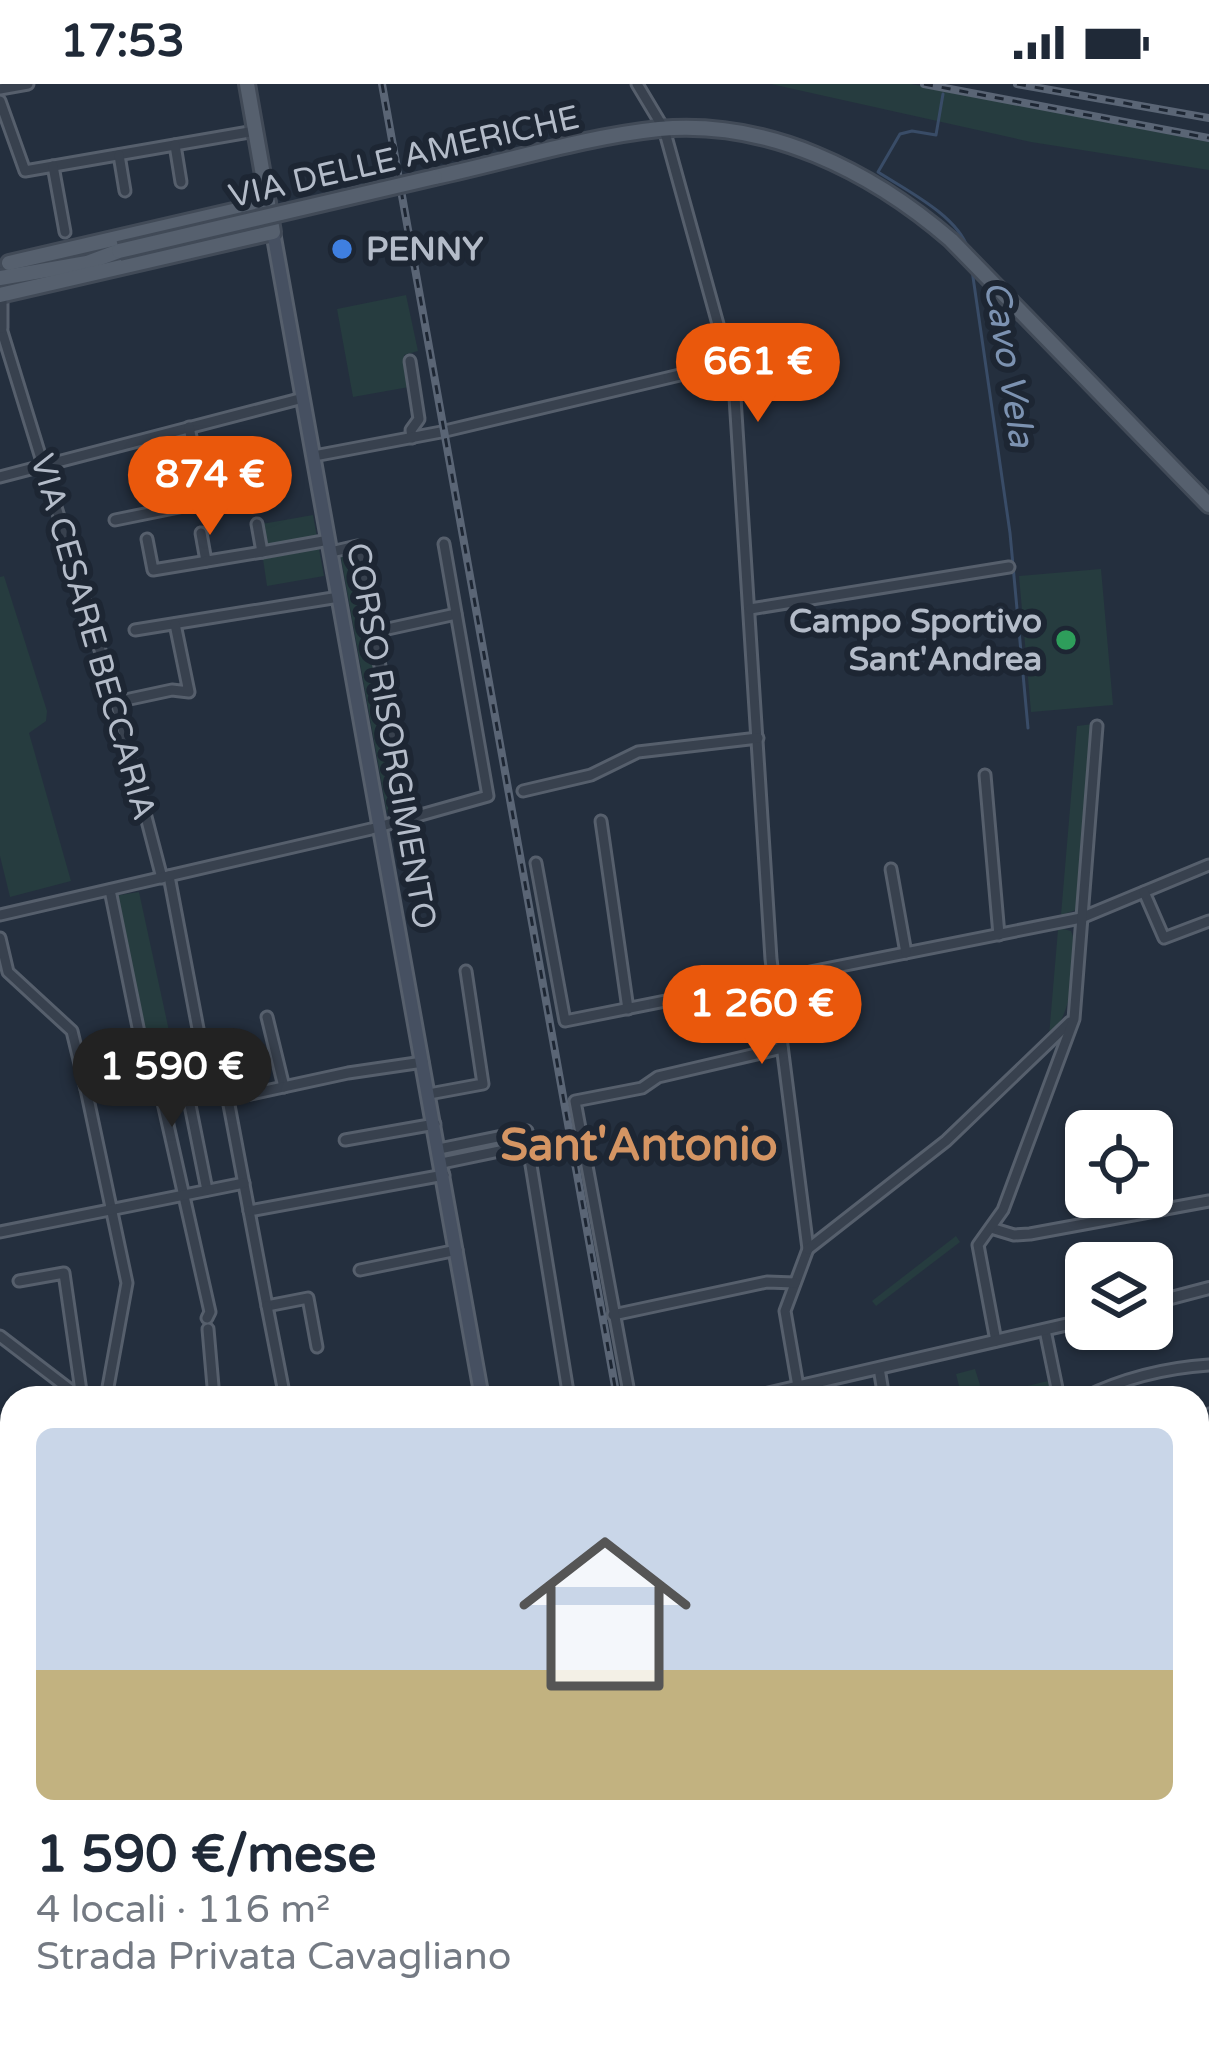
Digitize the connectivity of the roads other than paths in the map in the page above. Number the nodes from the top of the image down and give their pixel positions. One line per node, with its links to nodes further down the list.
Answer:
1 (28, 84): 4 (street)
2 (247, 84): 7 (main road, CORSO RISORGIMENTO)
3 (637, 84): 6 (street)
4 (0, 89)
5 (1, 106): 10 (street)
6 (664, 129): 16 (main road, VIA DELLE AMERICHE, bridge); 23 (street); 30 (main road, VIA DELLE AMERICHE)
7 (255, 130): 8 (street); 13 (main road, CORSO RISORGIMENTO)
8 (175, 145): 9 (street); 11 (street)
9 (119, 155): 10 (street); 12 (street)
10 (53, 166): 14 (street)
11 (181, 182)
12 (125, 191)
13 (268, 203): 15 (main road, CORSO RISORGIMENTO); 17 (main road)
14 (64, 232)
15 (273, 232): 20 (main road); 24 (main road, CORSO RISORGIMENTO)
16 (119, 251): 17 (main road, VIA DELLE AMERICHE); 18 (main road, VIA DELLE AMERICHE)
17 (4, 264)
18 (32, 273): 19 (main road, VIA DELLE AMERICHE); 20 (main road)
19 (0, 278)
20 (1, 295): 21 (street, VIA CESARE BECCARIA)
21 (1, 326): 28 (street, VIA CESARE BECCARIA)
22 (410, 361): 26 (street)
23 (730, 363): 26 (street); 41 (street)
24 (303, 398): 25 (street); 27 (main road, CORSO RISORGIMENTO)
25 (189, 427): 28 (street); 31 (street)
26 (412, 438): 27 (street)
27 (314, 457): 36 (main road, CORSO RISORGIMENTO)
28 (44, 465): 29 (street); 46 (street, VIA CESARE BECCARIA)
29 (0, 477)
30 (1209, 505)
31 (115, 520)
32 (257, 524): 37 (street)
33 (201, 533): 38 (street)
34 (147, 539): 38 (street)
35 (444, 544): 42 (street)
36 (330, 546): 37 (street); 40 (main road, CORSO RISORGIMENTO); 45 (street)
37 (262, 551): 38 (street)
38 (206, 561)
39 (1009, 567): 41 (street)
40 (339, 597): 43 (street); 53 (main road, CORSO RISORGIMENTO)
41 (751, 609): 48 (street)
42 (457, 614): 45 (street); 51 (street)
43 (175, 624): 44 (street); 46 (street)
44 (135, 630)
45 (374, 632): 51 (street)
46 (116, 702): 57 (street, VIA CESARE BECCARIA)
47 (1097, 726): 61 (street)
48 (758, 738): 50 (street); 67 (street)
49 (986, 775): 63 (street)
50 (523, 791)
51 (409, 818): 53 (street)
52 (601, 821): 68 (street)
53 (380, 826): 57 (street); 74 (main road, CORSO RISORGIMENTO)
54 (536, 863): 68 (street)
55 (1209, 865): 59 (street)
56 (891, 869): 65 (street)
57 (166, 877): 58 (street); 72 (street, VIA CESARE BECCARIA)
58 (110, 890): 60 (street); 75 (street)
59 (1144, 892): 61 (street); 62 (street)
60 (0, 915)
61 (1081, 918): 63 (street); 70 (street)
62 (1209, 921)
63 (999, 935): 65 (street)
64 (0, 938): 77 (street)
65 (906, 953): 67 (street)
66 (466, 971): 78 (street)
67 (773, 981): 68 (street); 71 (street)
68 (628, 1009)
69 (267, 1017): 76 (street)
70 (1074, 1019): 90 (street); 92 (street)
71 (782, 1048): 92 (street); 100 (street)
72 (203, 1055): 73 (street); 79 (street)
73 (182, 1060): 75 (street); 85 (street)
74 (423, 1062): 76 (street); 78 (main road, CORSO RISORGIMENTO)
75 (155, 1067): 77 (street); 86 (street)
76 (284, 1087): 79 (street)
77 (86, 1090): 88 (street)
78 (429, 1094): 80 (main road, CORSO RISORGIMENTO)
79 (228, 1099): 84 (street)
80 (435, 1124): 81 (street); 83 (main road, CORSO RISORGIMENTO)
81 (346, 1140)
82 (530, 1159): 114 (street)
83 (442, 1163): 83 (street); 89 (street); 93 (main road, CORSO RISORGIMENTO)
84 (244, 1184): 85 (street); 89 (street)
85 (207, 1190): 86 (street)
86 (185, 1194): 88 (street); 111 (street)
87 (1209, 1201): 90 (street)
88 (111, 1211): 91 (street); 110 (street)
89 (249, 1211): 99 (street)
90 (991, 1228): 104 (street)
91 (0, 1232)
92 (808, 1249): 96 (street)
93 (457, 1250): 94 (street); 113 (main road, CORSO RISORGIMENTO)
94 (360, 1270)
95 (19, 1281): 109 (street)
96 (795, 1283): 100 (street); 116 (street)
97 (1209, 1288): 98 (street)
98 (1173, 1297)
99 (267, 1306): 105 (street); 112 (street)
100 (613, 1315): 115 (street)
101 (1065, 1325): 102 (street)
102 (1045, 1330): 104 (street); 119 (street)
103 (0, 1336): 108 (street)
104 (996, 1341): 107 (street)
105 (317, 1347)
106 (1209, 1366): 120 (street)
107 (879, 1368): 117 (street); 118 (street)
108 (68, 1386)
109 (82, 1386)
110 (107, 1386)
111 (213, 1386)
112 (283, 1386)
113 (480, 1386)
114 (567, 1386)
115 (628, 1386)
116 (799, 1386)
117 (820, 1386)
118 (882, 1386)
119 (1057, 1386)
120 (1106, 1386)
121 (0, 1962): 122 (street)
122 (0, 1984)

